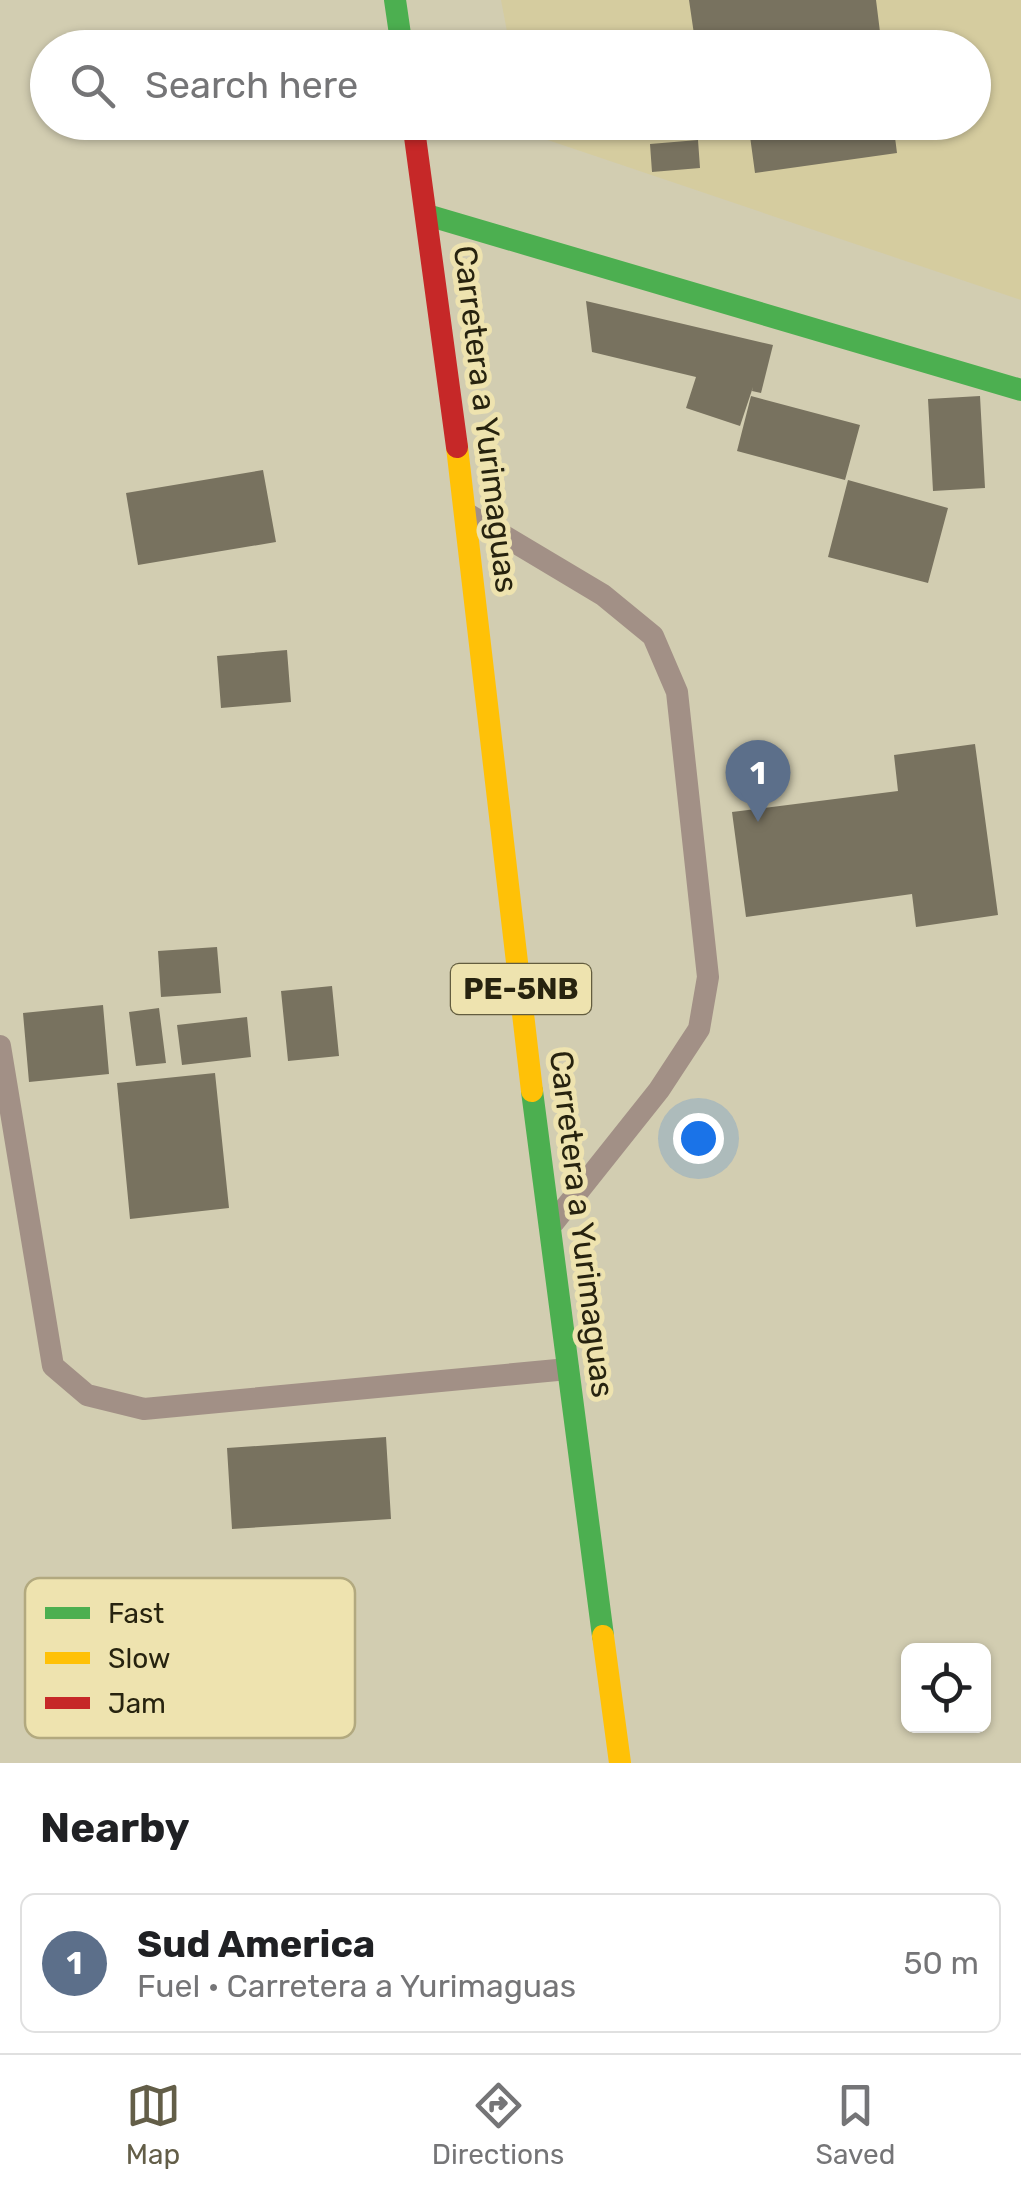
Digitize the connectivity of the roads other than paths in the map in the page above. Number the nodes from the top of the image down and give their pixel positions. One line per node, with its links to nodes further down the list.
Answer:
1 (395, 0): 2 (main road)
2 (399, 30)
3 (416, 140): 4 (main road, PE-5NB)
4 (427, 215): 5 (main road); 6 (main road, Carretera a Yurimaguas / PE-5NB)
5 (1019, 388)
6 (466, 514): 8 (main road, Carretera a Yurimaguas / PE-5NB); 8 (lane)
7 (0, 1046): 9 (lane)
8 (548, 1229): 9 (main road, Carretera a Yurimaguas / PE-5NB)
9 (568, 1369): 10 (main road, Carretera a Yurimaguas / PE-5NB)
10 (620, 1763)

